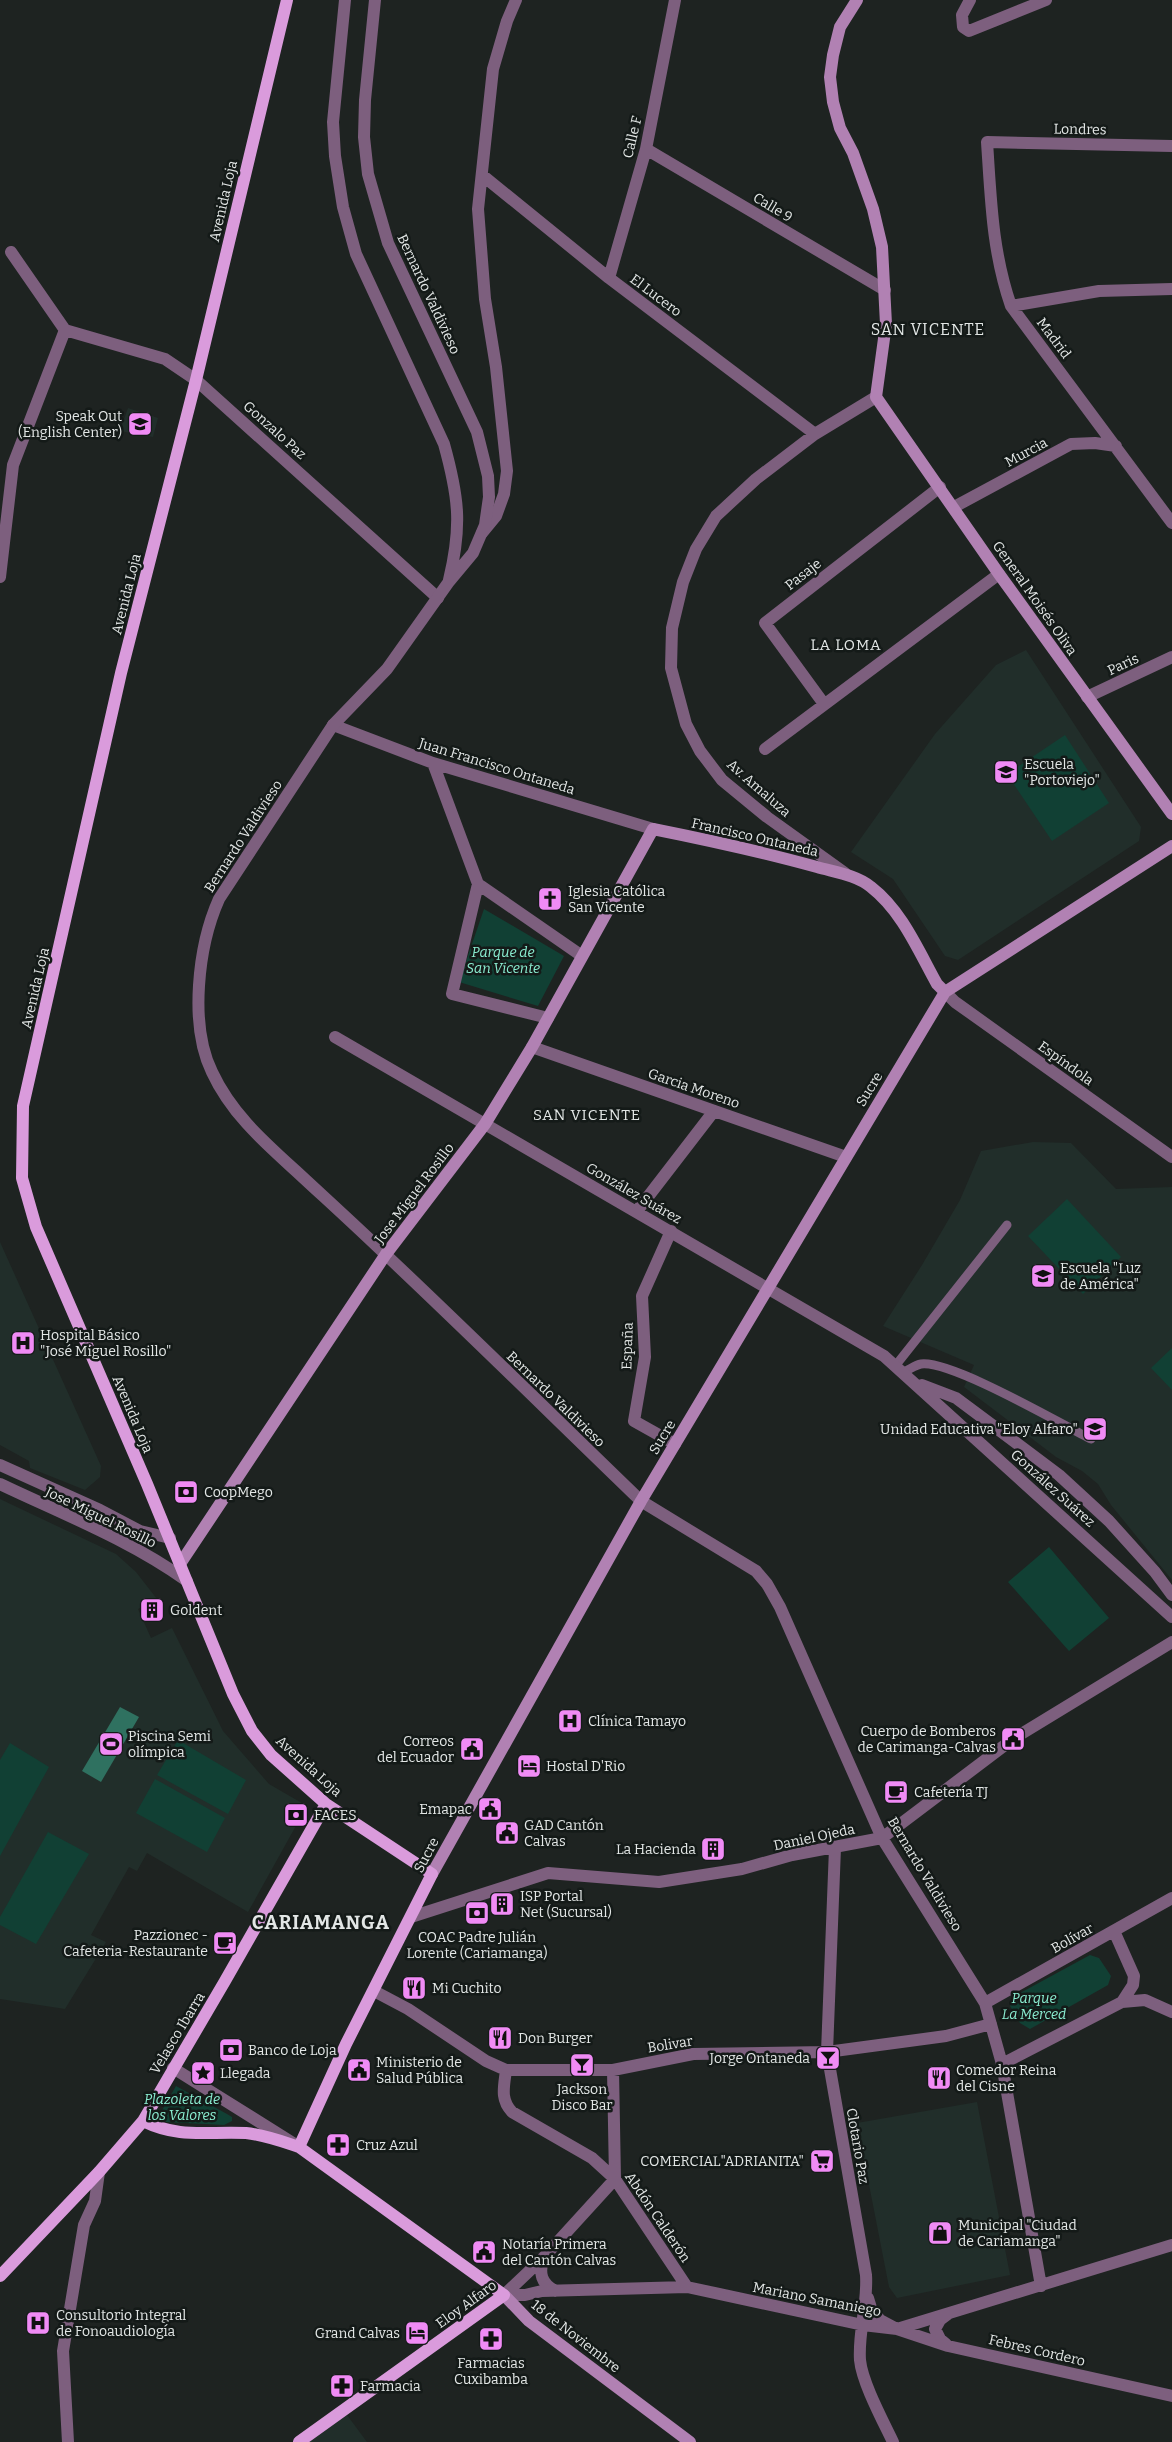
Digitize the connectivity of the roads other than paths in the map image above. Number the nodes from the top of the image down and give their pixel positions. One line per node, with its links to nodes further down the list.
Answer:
1 (287, 0): 19 (main road, Avenida Loja)
2 (345, 0): 29 (street, Bernardo Valdivieso)
3 (375, 0): 26 (street, Bernardo Valdivieso)
4 (516, 0): 12 (street)
5 (675, 0): 11 (street, Calle F)
6 (857, 0): 16 (main road)
7 (970, 0): 8 (street)
8 (1046, 0)
9 (987, 142): 10 (street, Londres); 17 (street, Madrid)
10 (1172, 146)
11 (646, 149): 14 (street, Calle F); 16 (street, Calle 9)
12 (482, 174): 14 (street, El Lucero); 26 (street)
13 (11, 252): 18 (street)
14 (609, 278): 21 (street, El Lucero)
15 (1172, 289): 17 (street)
16 (885, 290): 20 (main road)
17 (1011, 306): 22 (street, Madrid)
18 (65, 330): 19 (street, Gonzalo Paz); 28 (street)
19 (196, 380): 30 (street, Gonzalo Paz); 63 (main road, Avenida Loja)
20 (876, 397): 21 (street, Av. Amaluza); 23 (main road, General Moisés Oliva)
21 (815, 434): 40 (street, Av. Amaluza)
22 (1116, 446): 24 (street, Murcia); 25 (street, Madrid)
23 (940, 487): 24 (main road, General Moisés Oliva); 33 (street, Pasaje)
24 (954, 506): 27 (main road, General Moisés Oliva)
25 (1172, 523)
26 (482, 533): 29 (street, Bernardo Valdivieso)
27 (999, 574): 32 (main road, General Moisés Oliva); 33 (street)
28 (0, 577)
29 (448, 583): 30 (street, Bernardo Valdivieso)
30 (438, 598): 34 (street, Bernardo Valdivieso)
31 (1172, 657): 32 (street, Paris)
32 (1087, 697): 37 (main road, General Moisés Oliva)
33 (824, 704): 35 (street)
34 (333, 726): 36 (street, Juan Francisco Ontaneda); 54 (street, Bernardo Valdivieso)
35 (765, 749)
36 (433, 763): 38 (street, Juan Francisco Ontaneda); 41 (street)
37 (1172, 814)
38 (653, 829): 40 (main road, Francisco Ontaneda); 42 (main road, Jose Miguel Rosillo)
39 (1172, 846): 43 (main road, Sucre)
40 (850, 876): 43 (main road, Av. Amaluza)
41 (478, 884): 42 (street); 44 (street)
42 (582, 956): 44 (main road, Jose Miguel Rosillo)
43 (945, 992): 49 (main road, Sucre); 50 (street, Espíndola)
44 (548, 1018): 46 (main road, Jose Miguel Rosillo)
45 (334, 1037): 48 (street, González Suárez)
46 (532, 1047): 47 (street, Garcia Moreno); 48 (main road, Jose Miguel Rosillo)
47 (714, 1111): 49 (street, Garcia Moreno); 51 (street)
48 (485, 1124): 51 (street, González Suárez); 54 (main road, Jose Miguel Rosillo)
49 (846, 1157): 55 (main road, Sucre)
50 (1172, 1157)
51 (637, 1211): 53 (street, González Suárez)
52 (1007, 1225): 56 (lane)
53 (671, 1231): 55 (street, González Suárez); 59 (street, España)
54 (386, 1254): 62 (street, Bernardo Valdivieso); 64 (main road, Jose Miguel Rosillo)
55 (768, 1288): 56 (street, González Suárez); 59 (main road, Sucre)
56 (899, 1369): 57 (street, González Suárez); 58 (lane)
57 (914, 1382): 66 (street, González Suárez); 67 (street, González Suárez)
58 (1091, 1439)
59 (675, 1444): 62 (main road, Sucre)
60 (0, 1465): 63 (street)
61 (0, 1484): 65 (street, Jose Miguel Rosillo)
62 (641, 1501): 70 (street, Bernardo Valdivieso); 72 (main road, Sucre)
63 (170, 1538): 64 (main road, Avenida Loja)
64 (180, 1564): 65 (main road, Avenida Loja)
65 (186, 1581): 69 (main road, Avenida Loja)
66 (1172, 1595)
67 (1172, 1617)
68 (1172, 1642): 70 (street, Daniel Ojeda)
69 (326, 1804): 72 (main road, Avenida Loja); 83 (main road, Velasco Ibarra)
70 (882, 1838): 71 (street, Daniel Ojeda); 78 (street, Bernardo Valdivieso)
71 (835, 1848): 74 (street, Daniel Ojeda); 81 (street, Clotario Paz)
72 (432, 1874): 74 (main road, Sucre)
73 (1172, 1898): 75 (street, Bolívar)
74 (411, 1917): 76 (main road, Sucre)
75 (1114, 1931): 77 (street); 78 (street, Bolívar)
76 (374, 1991): 84 (street, Bolivar); 87 (main road, Sucre)
77 (1122, 2002): 79 (street); 82 (street)
78 (985, 2003): 80 (street, Bernardo Valdivieso)
79 (1172, 2012)
80 (991, 2024): 81 (street, Bolivar); 82 (street, Bernardo Valdivieso)
81 (827, 2052): 85 (street, Bolivar); 97 (street, Clotario Paz)
82 (1002, 2064): 93 (street, Bernardo Valdivieso)
83 (174, 2068): 86 (main road, Velasco Ibarra); 87 (street, 18 de Noviembre)
84 (506, 2070): 85 (street, Bolivar); 89 (street, Abdón Calderón)
85 (613, 2070): 89 (street)
86 (143, 2121): 87 (main road, 18 de Noviembre); 88 (main road, Velasco Ibarra)
87 (299, 2147): 96 (main road, 18 de Noviembre)
88 (99, 2172): 92 (main road, Velasco Ibarra); 103 (street)
89 (615, 2179): 91 (street, Eloy Alfaro); 94 (street, Abdón Calderón)
90 (1172, 2245): 93 (street, Mariano Samaniego)
91 (543, 2258): 95 (street); 96 (street, Eloy Alfaro)
92 (0, 2276)
93 (1041, 2286): 98 (street, Mariano Samaniego)
94 (687, 2287): 95 (street, Mariano Samaniego); 99 (street, Mariano Samaniego)
95 (555, 2291): 96 (street, Mariano Samaniego)
96 (504, 2295): 104 (main road, Eloy Alfaro); 105 (main road, 18 de Noviembre)
97 (867, 2295): 99 (street, Clotario Paz); 100 (street)
98 (952, 2311): 100 (street, Mariano Samaniego); 101 (street)
99 (864, 2325): 100 (street, Mariano Samaniego); 106 (street, Clotario Paz)
100 (897, 2329): 101 (street, Febres Cordero)
101 (948, 2346): 102 (street, Febres Cordero)
102 (1172, 2396)
103 (68, 2442)
104 (299, 2442)
105 (690, 2442)
106 (892, 2442)

